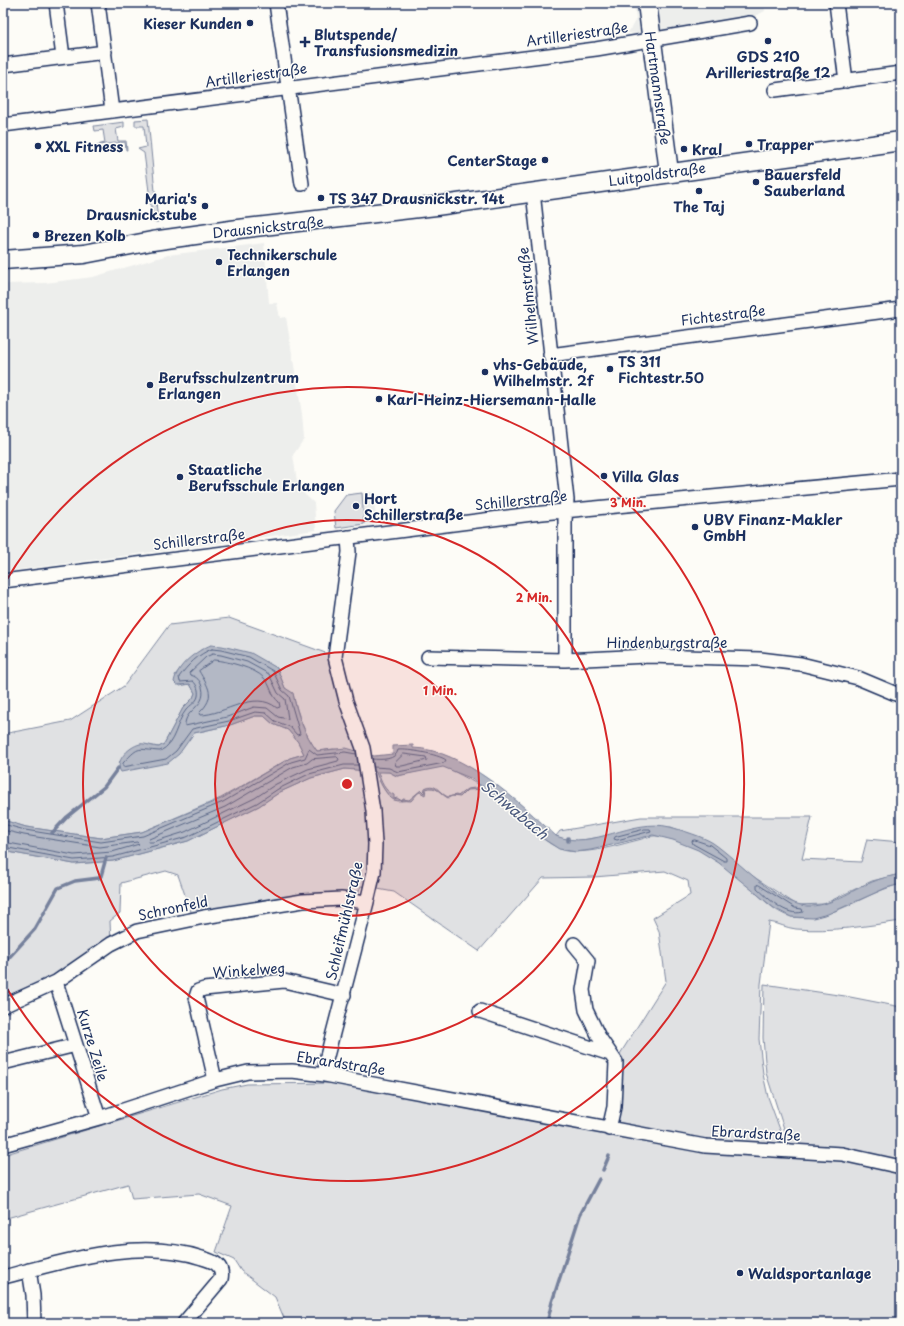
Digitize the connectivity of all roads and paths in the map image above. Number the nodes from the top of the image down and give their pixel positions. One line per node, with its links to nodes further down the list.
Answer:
1 (56, 3): 9 (street)
2 (98, 3): 8 (street)
3 (276, 3): 13 (street)
4 (647, 3): 7 (main road, Hartmannstraße)
5 (836, 3): 12 (street)
6 (750, 23): 7 (street, Artilleriestraße)
7 (651, 39): 13 (street, Artilleriestraße); 18 (main road, Hartmannstraße)
8 (104, 52): 9 (street); 15 (street)
9 (63, 57): 10 (street)
10 (3, 65)
11 (901, 73): 12 (street)
12 (846, 81): 14 (street)
13 (288, 87): 15 (street, Artilleriestraße); 19 (street)
14 (775, 90)
15 (112, 111): 16 (street, Artilleriestraße)
16 (3, 125)
17 (901, 142): 18 (main road, Luitpoldstraße)
18 (669, 172): 20 (main road, Luitpoldstraße)
19 (302, 184)
20 (533, 192): 21 (main road, Drausnickstraße); 23 (street, Wilhelmstraße)
21 (3, 260)
22 (901, 309): 23 (street, Fichtestraße)
23 (550, 355): 25 (street, Wilhelmstraße)
24 (901, 479): 25 (street, Schillerstraße)
25 (566, 510): 26 (street, Schillerstraße); 29 (street, Wilhelmstraße)
26 (348, 537): 27 (street, Schillerstraße); 31 (street, Schleifmühlstraße)
27 (3, 581)
28 (428, 657): 29 (street, Hindenburgstraße)
29 (565, 660): 30 (street, Hindenburgstraße)
30 (901, 696)
31 (367, 902): 33 (street, Schronfeld); 34 (street, Schleifmühlstraße)
32 (574, 944): 38 (street)
33 (56, 982): 35 (street, Schronfeld); 37 (street, Kurze Zeile)
34 (344, 995): 40 (street, Schleifmühlstraße); 41 (street, Winkelweg)
35 (3, 1006)
36 (480, 1011): 38 (street)
37 (76, 1045): 39 (street); 42 (street, Kurze Zeile)
38 (610, 1054): 43 (street)
39 (3, 1063)
40 (325, 1075): 41 (street, Ebrardstraße); 43 (street, Ebrardstraße)
41 (215, 1080): 42 (street, Ebrardstraße)
42 (99, 1118): 44 (street, Ebrardstraße)
43 (609, 1129): 45 (street, Ebrardstraße)
44 (3, 1145)
45 (901, 1167)
46 (29, 1270): 47 (street); 48 (street); 49 (street)
47 (3, 1277)
48 (34, 1323)
49 (184, 1323)

